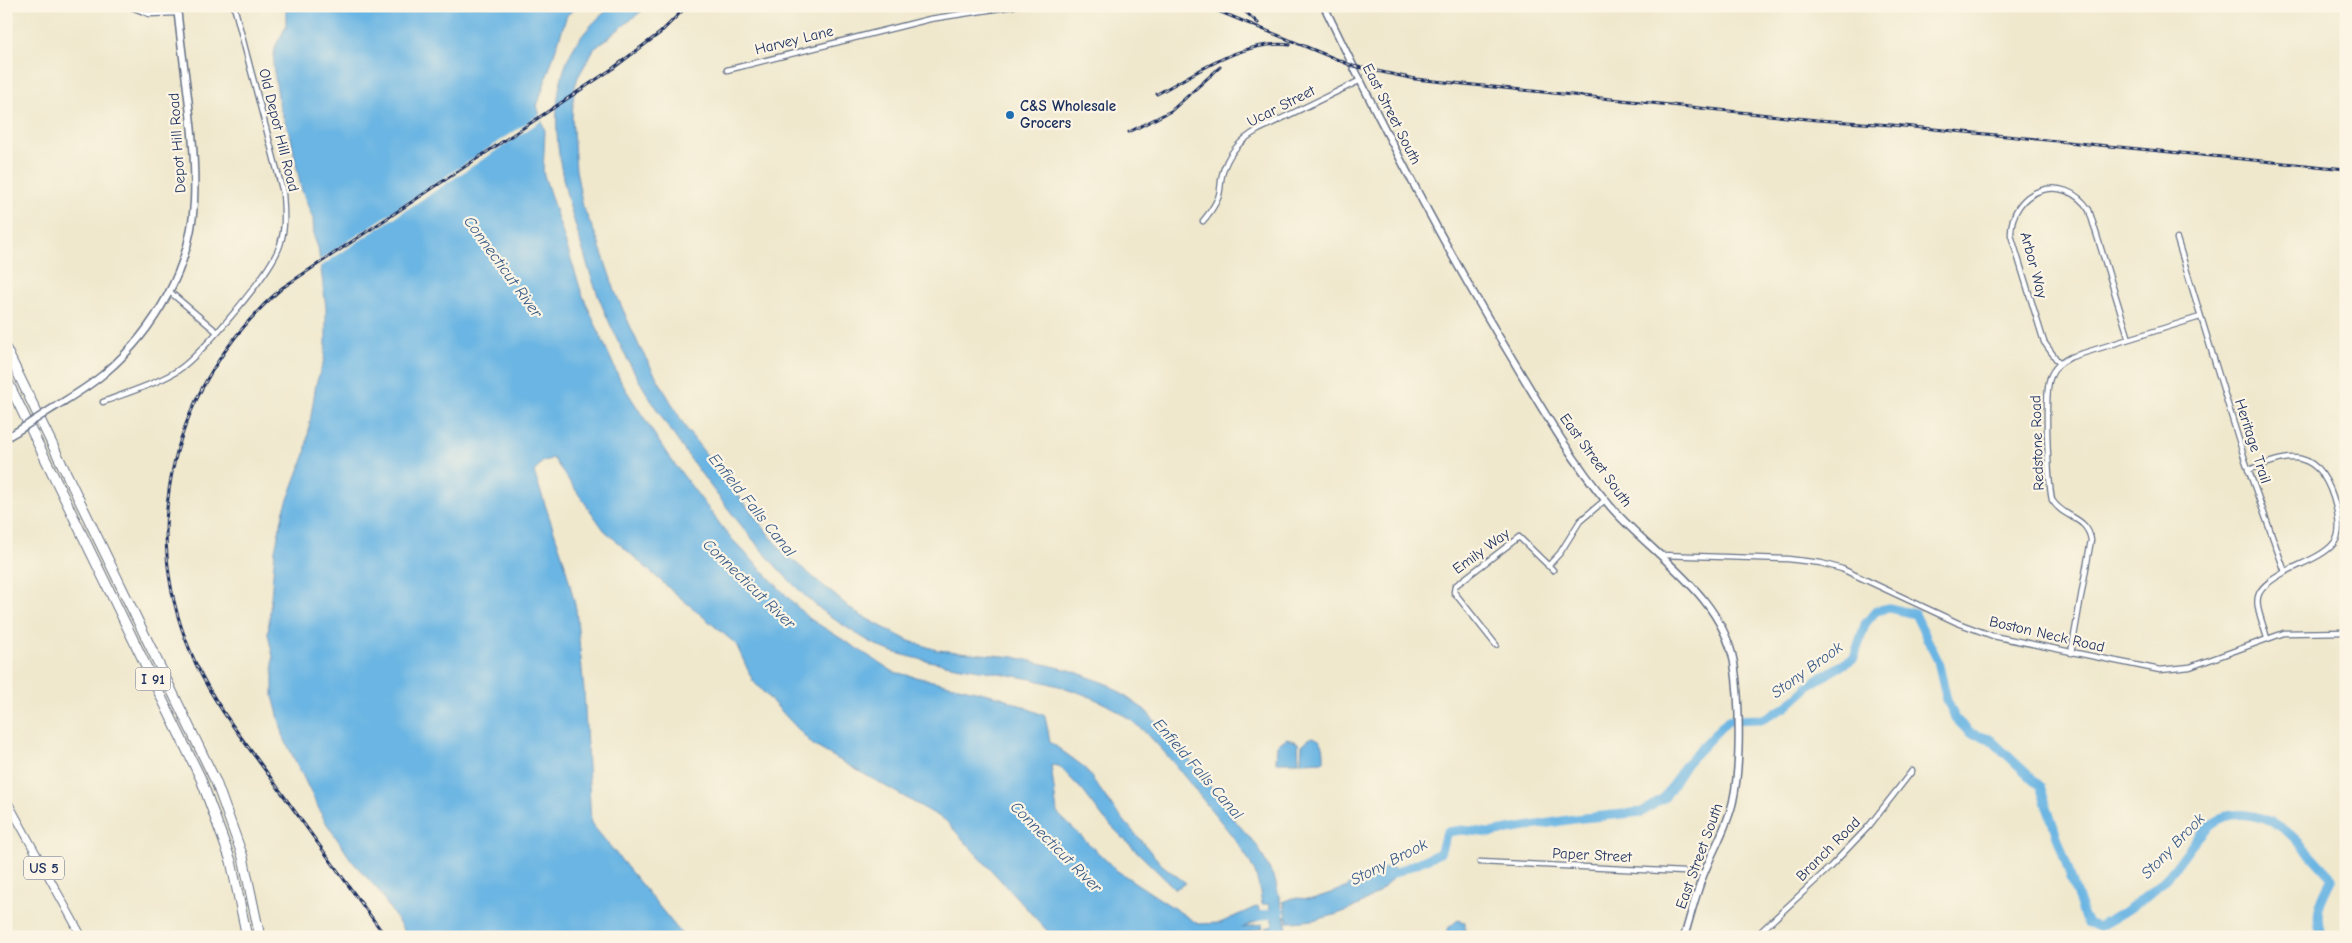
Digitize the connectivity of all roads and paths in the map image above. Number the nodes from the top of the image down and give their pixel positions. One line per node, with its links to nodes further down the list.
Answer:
1 (129, 6): 5 (street)
2 (234, 6): 12 (street, Old Depot Hill Road)
3 (1014, 6): 6 (street, Harvey Lane)
4 (1324, 6): 7 (main road, East Street South)
5 (177, 10): 10 (main road, Depot Hill Road)
6 (726, 70)
7 (1360, 80): 8 (street, Ucar Street); 20 (main road, East Street South)
8 (1203, 221)
9 (2177, 239): 11 (street, Heritage Trail)
10 (170, 292): 12 (street); 18 (main road, Depot Hill Road, bridge)
11 (2200, 317): 13 (street); 19 (street, Heritage Trail)
12 (218, 332): 17 (street, Old Depot Hill Road)
13 (2128, 339): 15 (street); 15 (street, Arbor Way)
14 (6, 349): 35 (highway, I 91)
15 (2059, 363): 28 (street, Redstone Road)
16 (6, 378): 34 (highway, I 91)
17 (103, 402)
18 (6, 438)
19 (2248, 470): 24 (street, Heritage Trail); 24 (street)
20 (1605, 500): 21 (main road, East Street South); 22 (street)
21 (1661, 555): 28 (street, Boston Neck Road); 32 (main road, East Street South)
22 (1548, 566): 23 (street, Emily Way); 27 (street, Emily Way)
23 (1553, 570)
24 (2285, 572): 26 (street)
25 (2346, 632): 26 (street, Boston Neck Road)
26 (2267, 638): 28 (street, Boston Neck Road)
27 (1496, 645)
28 (2071, 653)
29 (1912, 771): 37 (street, Branch Road)
30 (6, 799): 33 (main road, US 5)
31 (1480, 862): 32 (street, Paper Street)
32 (1704, 873): 36 (main road, East Street South)
33 (82, 937)
34 (247, 937)
35 (260, 937)
36 (1684, 937)
37 (1755, 937)

